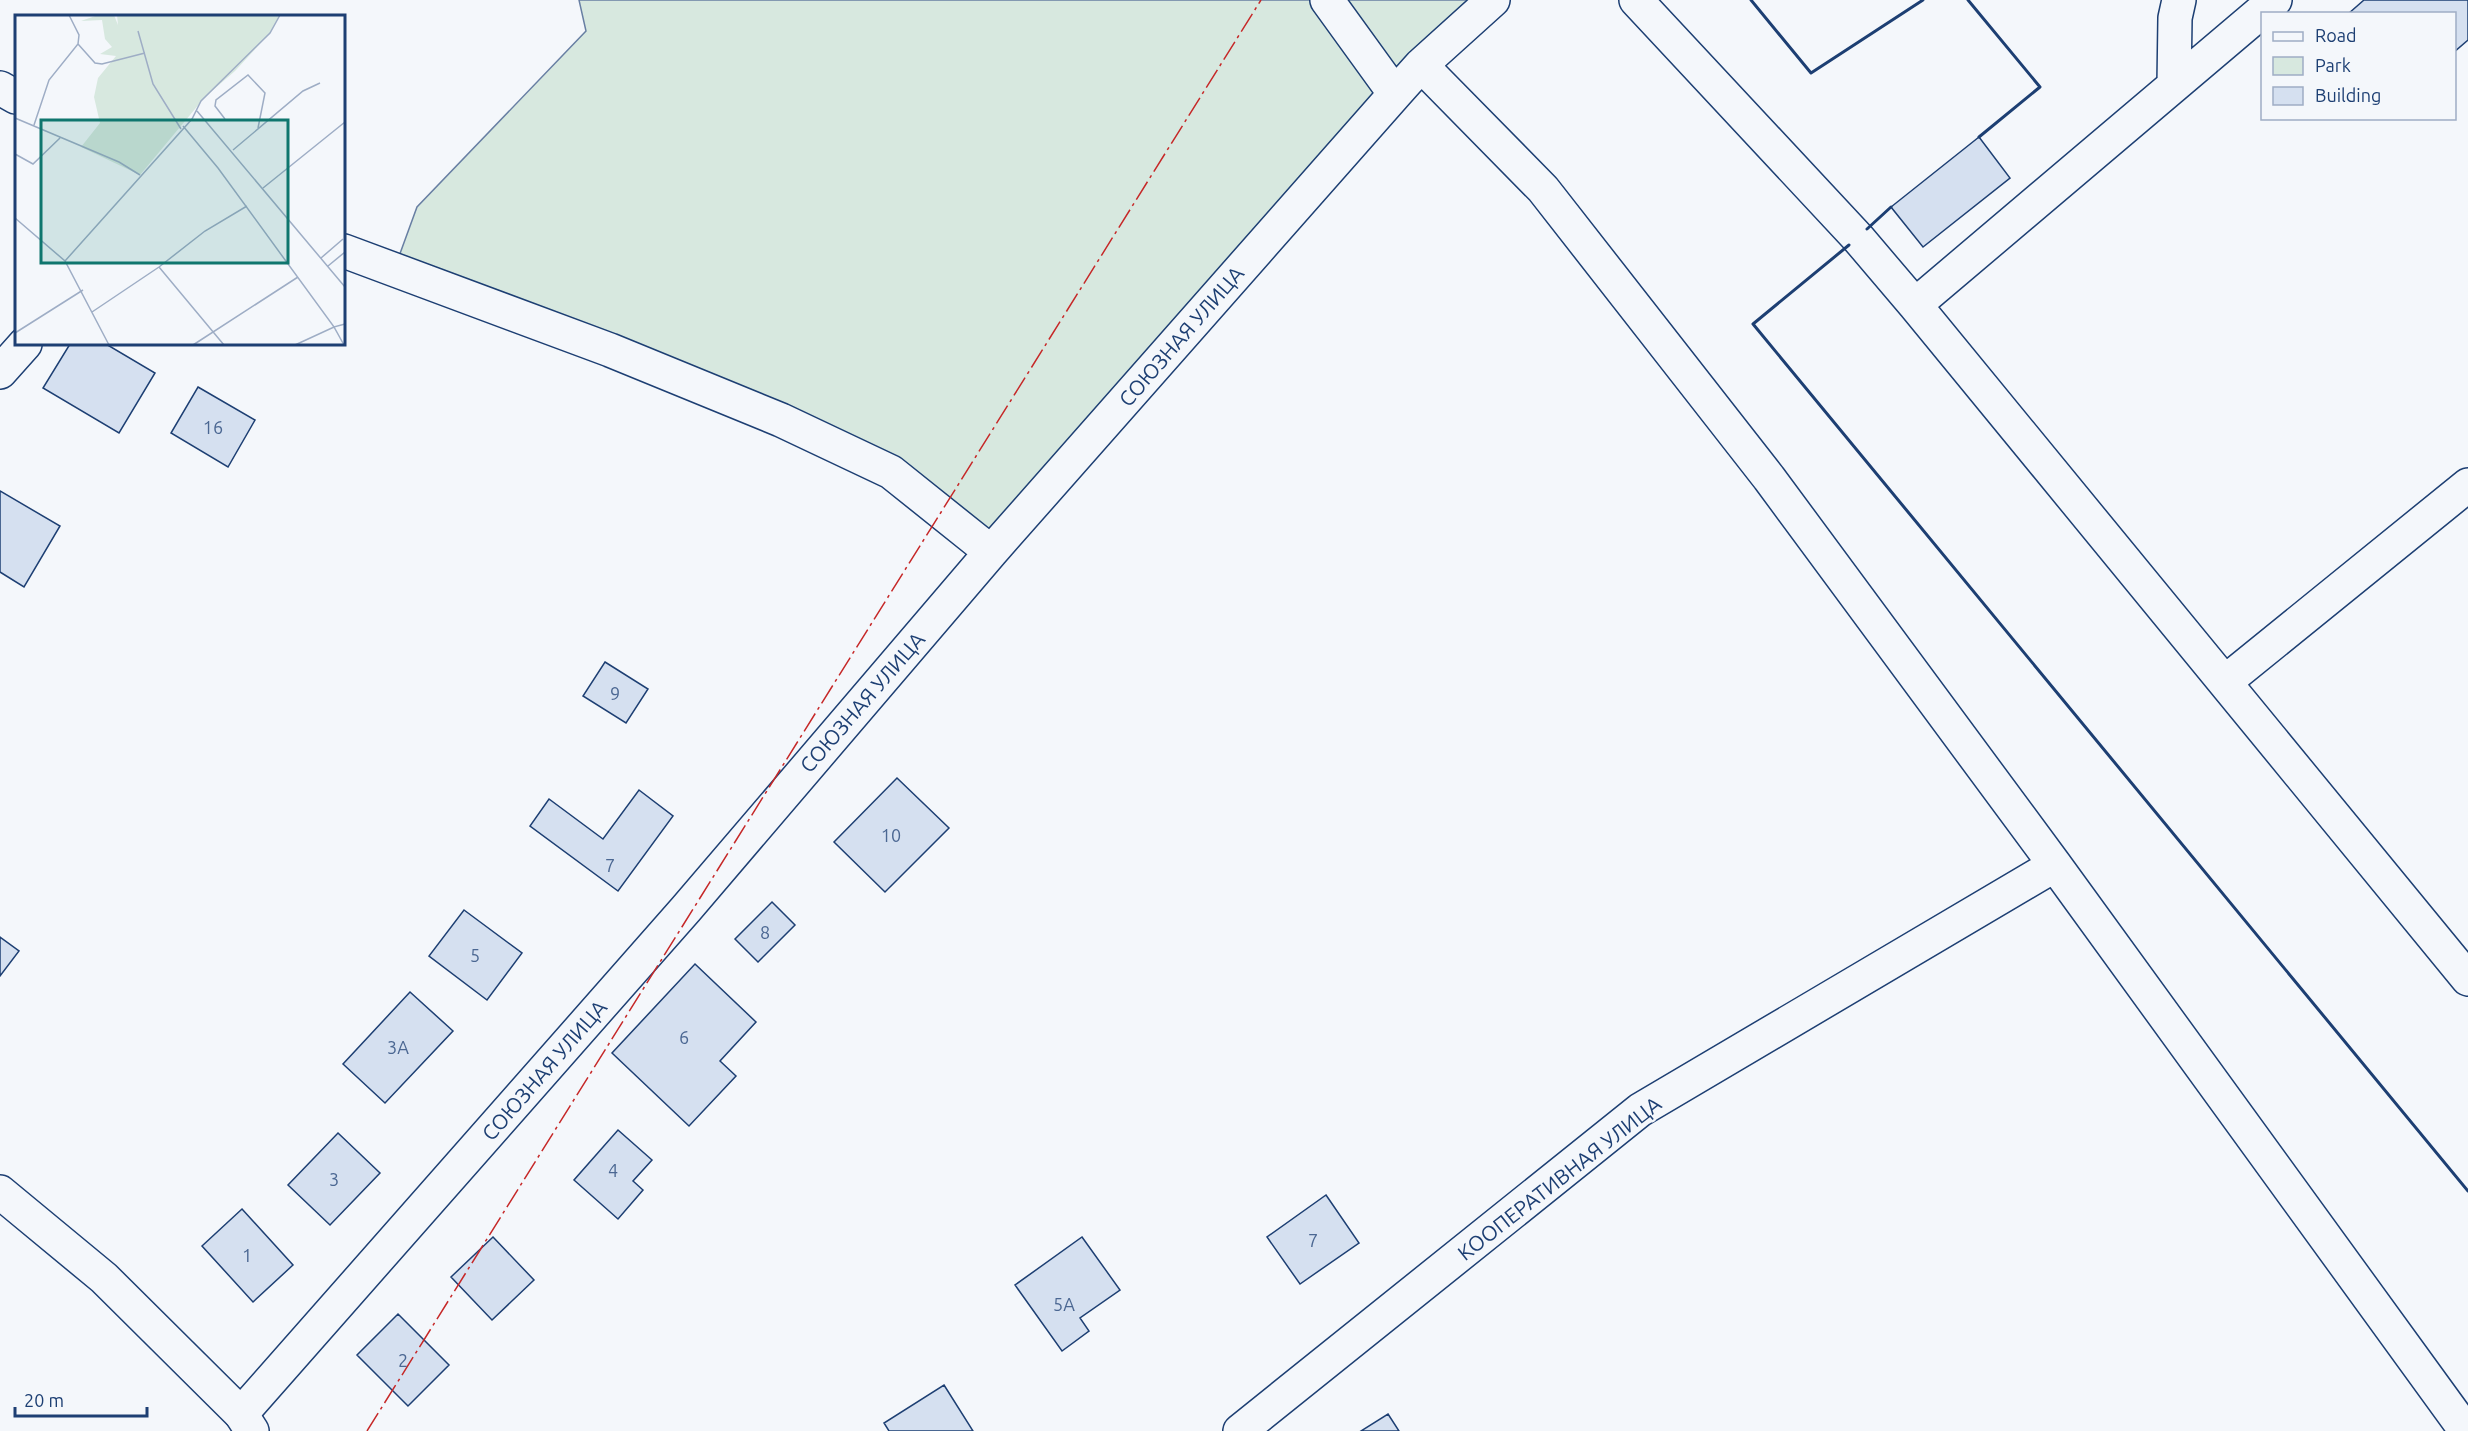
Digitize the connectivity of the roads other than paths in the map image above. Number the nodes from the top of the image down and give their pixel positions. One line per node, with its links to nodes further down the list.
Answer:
1 (1328, 0): 9 (street)
2 (1493, 0): 6 (street, СОЮЗНАЯ УЛИЦА)
3 (1636, 0): 12 (street)
4 (2179, 0): 7 (street)
5 (2275, 0): 7 (street)
6 (1421, 65): 9 (street, СОЮЗНАЯ УЛИЦА); 18 (street)
7 (2174, 85): 12 (street)
8 (0, 88): 10 (street)
9 (1395, 94): 16 (street, СОЮЗНАЯ УЛИЦА)
10 (15, 96)
11 (345, 251): 16 (street)
12 (1915, 305): 17 (street)
13 (24, 345): 14 (street)
14 (0, 372)
15 (2468, 485): 17 (street)
16 (991, 552): 21 (street, СОЮЗНАЯ УЛИЦА)
17 (2225, 682): 19 (street)
18 (2055, 865): 22 (street, КООПЕРАТИВНАЯ УЛИЦА); 23 (street)
19 (2468, 979)
20 (0, 1192): 21 (street)
21 (246, 1422)
22 (1240, 1431)
23 (2466, 1431)

